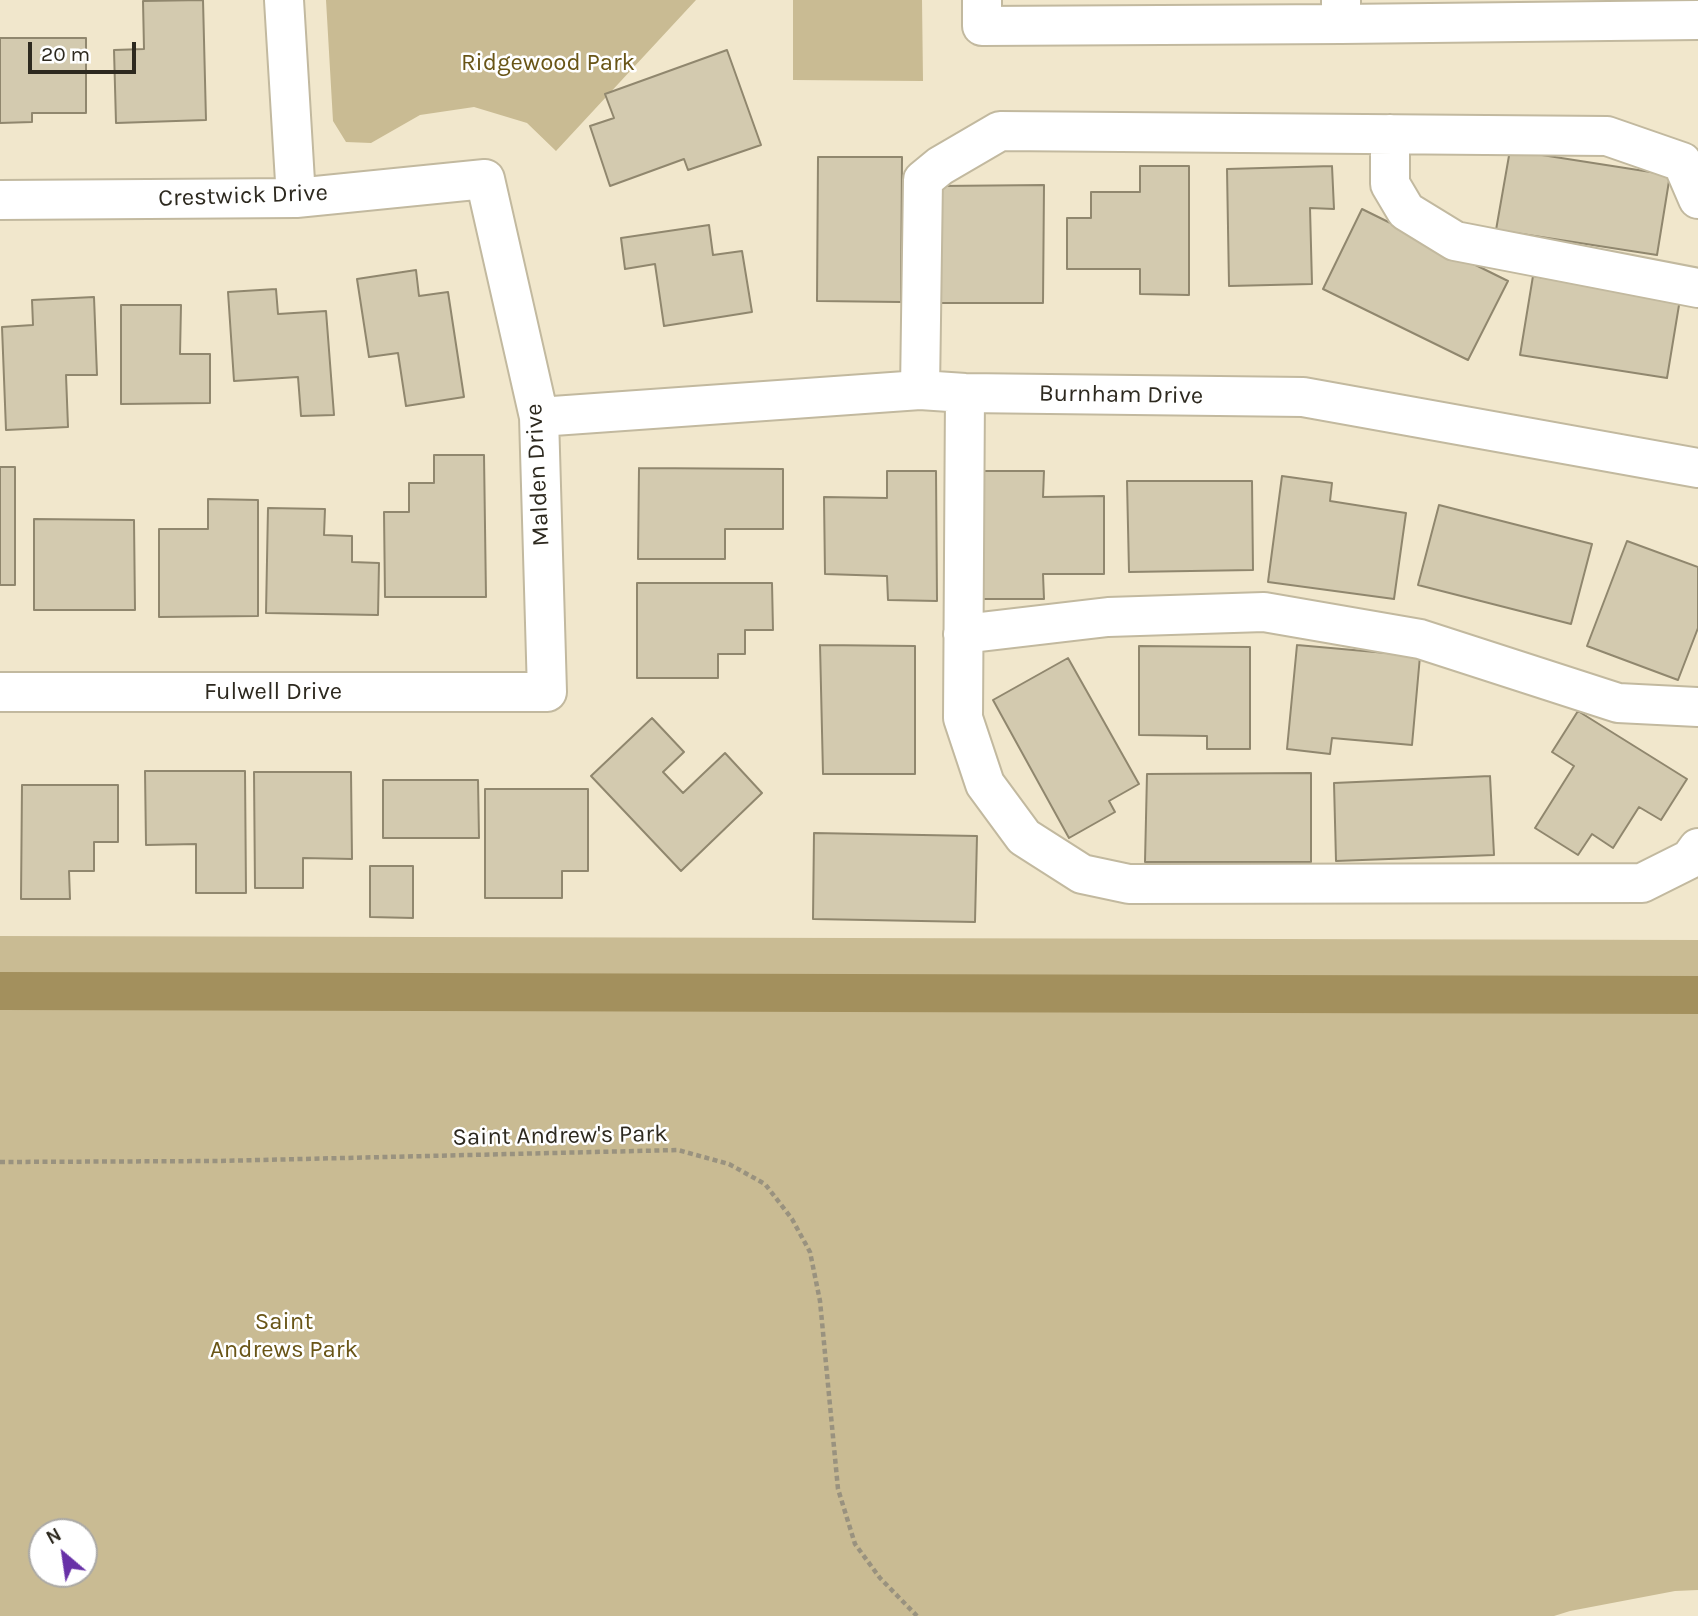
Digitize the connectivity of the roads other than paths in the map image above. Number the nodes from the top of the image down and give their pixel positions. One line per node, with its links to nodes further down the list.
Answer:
1 (284, 0): 7 (street)
2 (982, 0): 3 (street)
3 (1341, 12): 4 (street)
4 (1698, 20)
5 (1390, 134): 8 (street); 10 (street); 11 (street)
6 (485, 179): 7 (street, Crestwick Drive); 13 (street, Malden Drive)
7 (296, 198): 9 (street, Crestwick Drive)
8 (1698, 199)
9 (0, 200)
10 (1698, 288)
11 (920, 390): 12 (street, Burnham Drive); 13 (street, Burnham Drive)
12 (965, 393): 14 (street, Burnham Drive); 15 (street)
13 (539, 416): 17 (street, Malden Drive)
14 (1698, 468)
15 (963, 634): 18 (street); 19 (street)
16 (0, 692): 17 (street, Fulwell Drive)
17 (547, 692)
18 (1698, 706)
19 (1698, 848)

